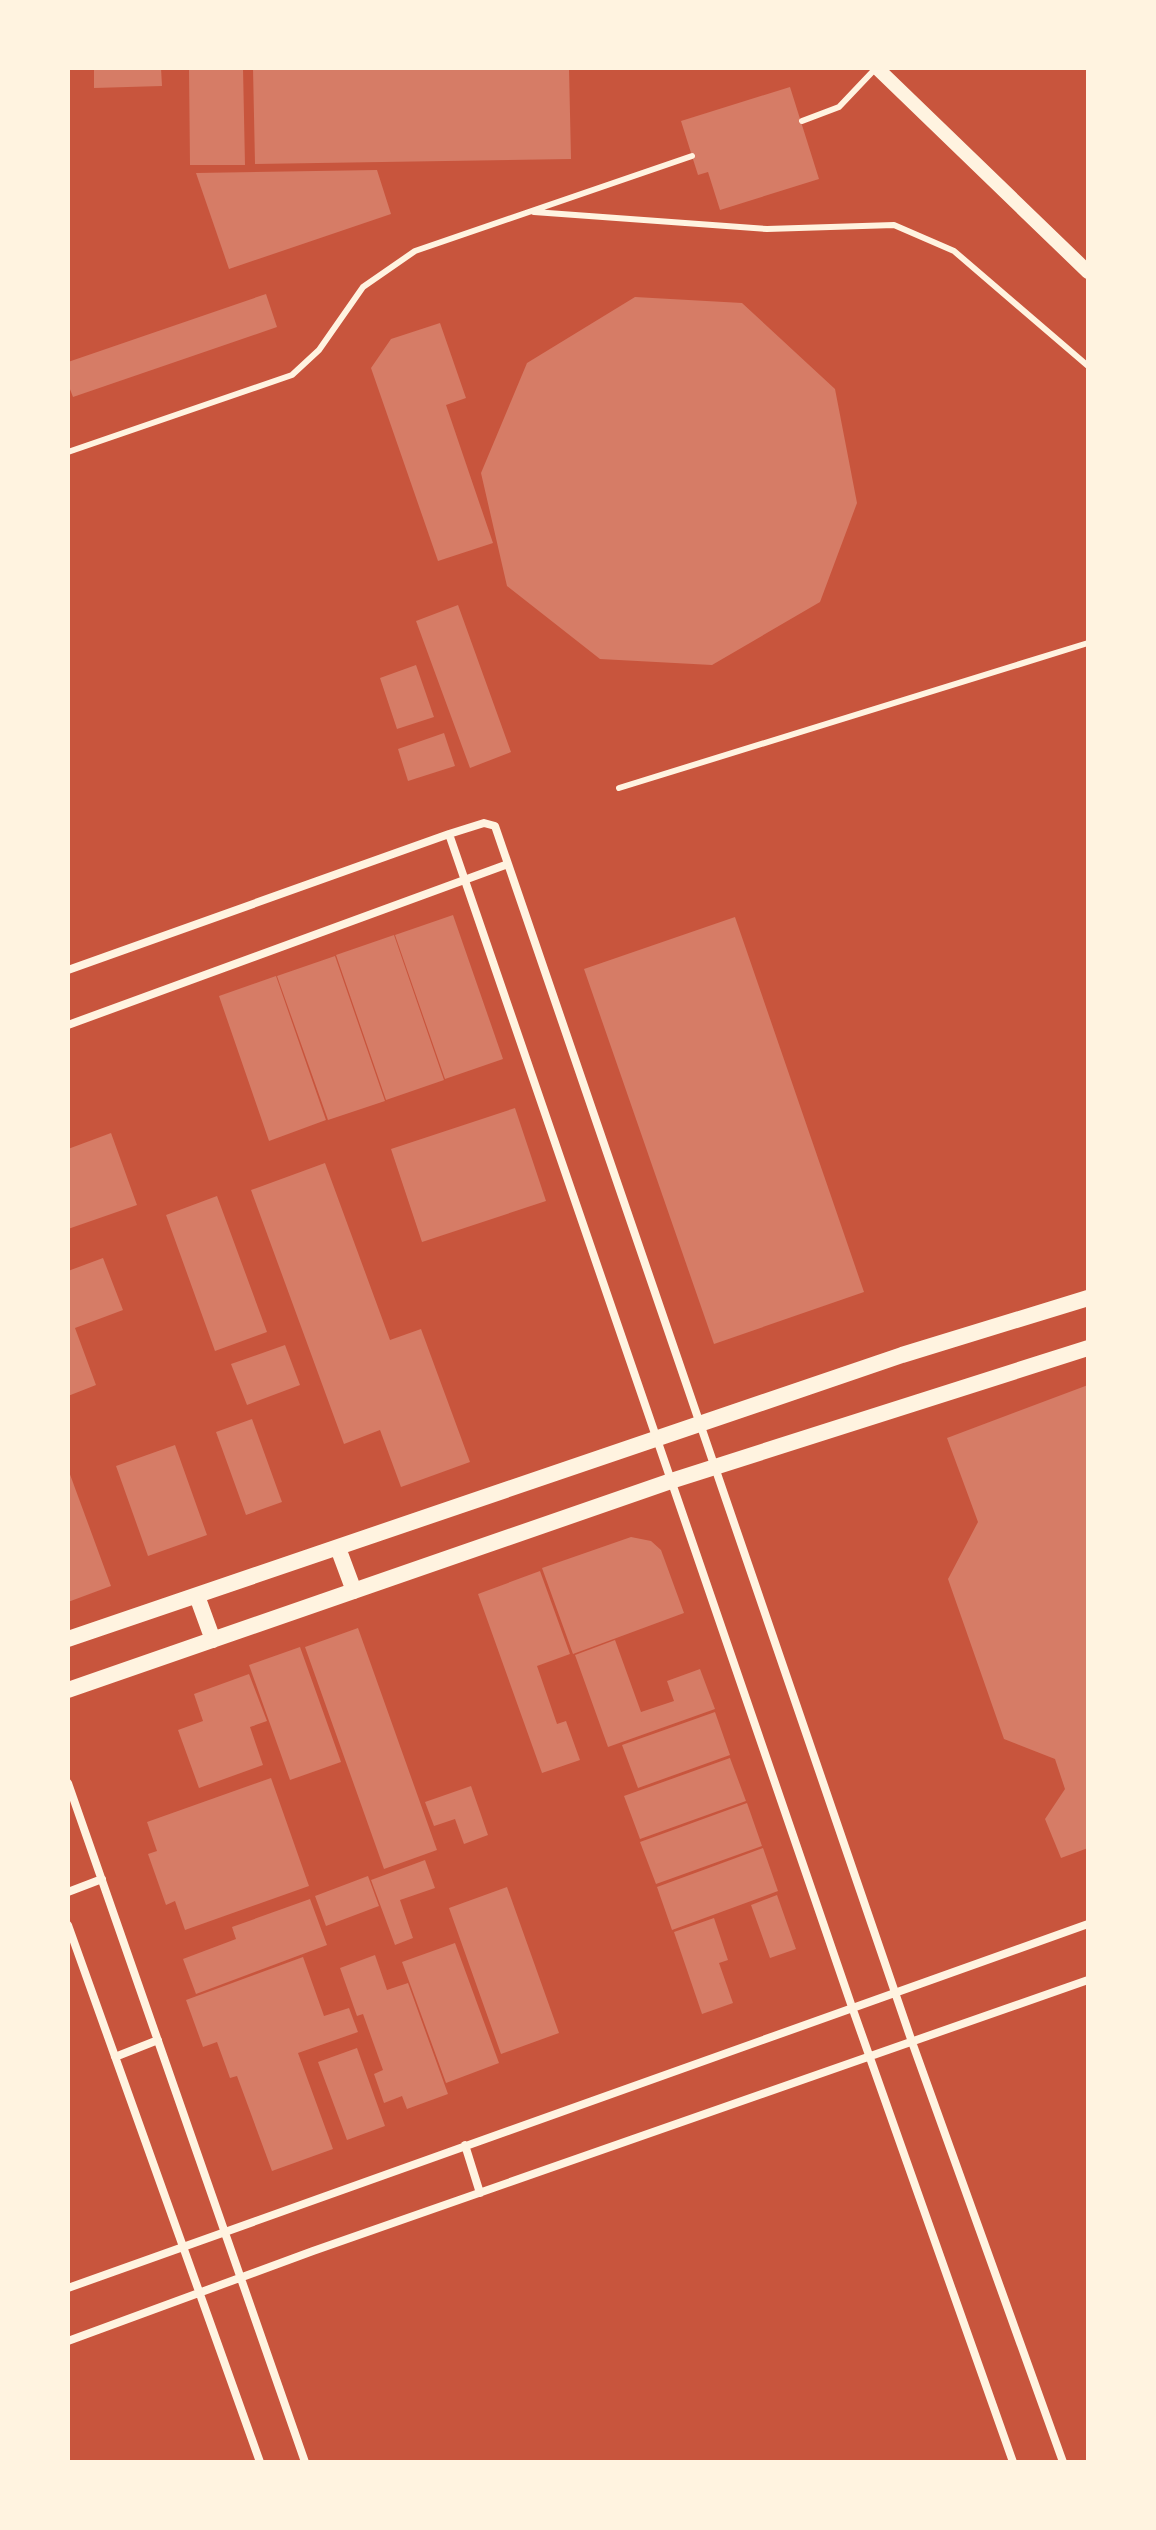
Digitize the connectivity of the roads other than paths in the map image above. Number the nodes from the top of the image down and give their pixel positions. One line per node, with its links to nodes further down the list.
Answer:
1 (877, 68): 2 (lane); 5 (street)
2 (802, 121)
3 (692, 156): 4 (lane)
4 (530, 212): 6 (lane); 7 (lane)
5 (1088, 272)
6 (1088, 366)
7 (68, 452)
8 (1088, 643): 9 (lane)
9 (619, 788)
10 (449, 834): 11 (street); 12 (street); 13 (street)
11 (508, 864): 12 (street); 17 (street)
12 (465, 879): 14 (street); 18 (street)
13 (68, 970)
14 (68, 1025)
15 (1088, 1298): 17 (main road)
16 (1088, 1348): 19 (main road)
17 (700, 1424): 18 (main road); 19 (street)
18 (657, 1439): 20 (street); 21 (main road)
19 (715, 1468): 20 (main road); 33 (street)
20 (671, 1481): 22 (main road); 34 (street)
21 (338, 1548): 22 (main road); 23 (main road)
22 (354, 1591): 25 (main road)
23 (197, 1596): 24 (main road); 25 (main road)
24 (68, 1639)
25 (213, 1640): 26 (main road)
26 (68, 1690)
27 (68, 1783): 28 (street)
28 (102, 1879): 29 (street); 35 (street)
29 (68, 1892)
30 (1088, 1924): 33 (street)
31 (68, 1925): 38 (street)
32 (1088, 1980): 36 (street)
33 (895, 1992): 34 (street); 36 (street)
34 (852, 2007): 37 (street); 39 (street)
35 (158, 2040): 38 (street); 41 (street)
36 (912, 2042): 37 (street); 50 (street)
37 (870, 2056): 40 (street); 49 (street)
38 (115, 2057): 42 (street)
39 (465, 2145): 40 (street); 41 (street)
40 (480, 2193): 43 (street)
41 (226, 2231): 42 (street); 43 (street)
42 (183, 2246): 44 (street); 45 (street)
43 (241, 2278): 45 (street); 48 (street)
44 (68, 2288)
45 (200, 2293): 46 (street); 47 (street)
46 (68, 2341)
47 (260, 2462)
48 (305, 2462)
49 (1013, 2462)
50 (1063, 2462)

